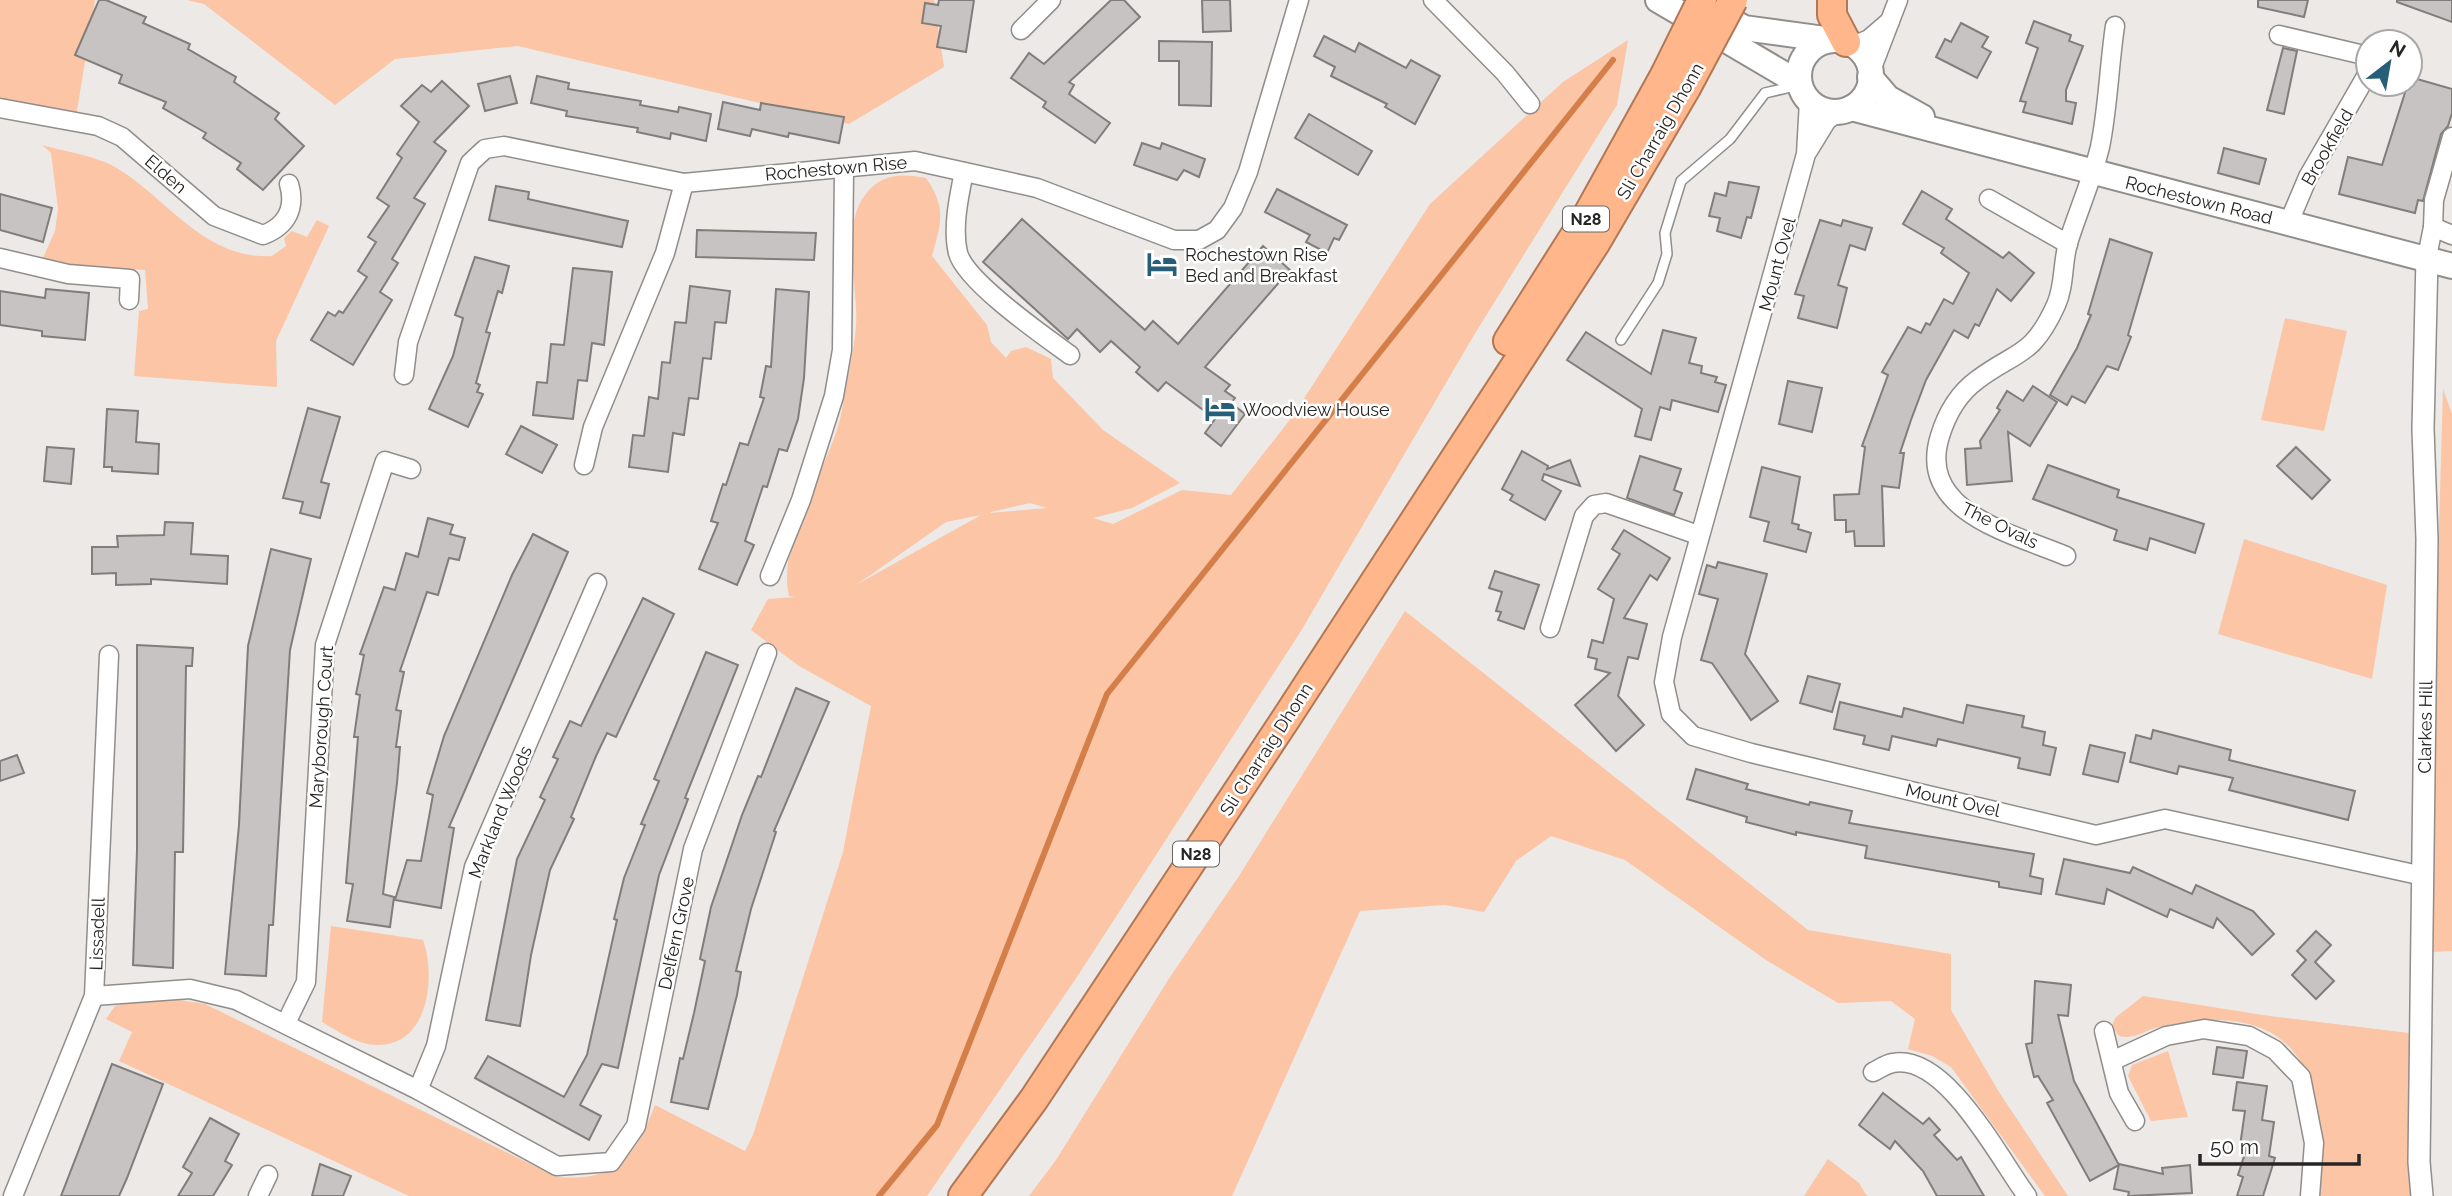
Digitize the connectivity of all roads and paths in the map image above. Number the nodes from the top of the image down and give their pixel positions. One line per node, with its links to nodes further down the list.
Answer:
1 (1051, 0): 12 (street)
2 (1299, 0): 27 (street, Rochestown Rise)
3 (1433, 0): 20 (street)
4 (1658, 0): 18 (main road)
5 (1694, 0): 14 (main road)
6 (1702, 0): 17 (highway, Sli Charraig Dhonn / N28, bridge)
7 (1733, 0): 17 (highway, Sli Charraig Dhonn / N28, bridge)
8 (1832, 0): 14 (highway)
9 (1898, 0): 10 (street)
10 (1893, 18): 14 (street); 16 (street)
11 (2115, 26): 28 (street, The Ovals)
12 (1021, 30)
13 (2279, 35): 15 (street)
14 (1844, 43): 16 (main road); 18 (main road)
15 (2354, 53)
16 (1870, 75): 22 (main road); 23 (main road, Rochestown Road)
17 (1676, 82): 63 (highway, Sli Charraig Dhonn / N28)
18 (1803, 90): 22 (main road); 25 (street, Mount Ovel); 40 (lane)
19 (2354, 97): 32 (street, Brookfield)
20 (1530, 104)
21 (0, 108): 30 (street, Elden)
22 (1846, 109): 23 (main road, Rochestown Road); 25 (street, Mount Ovel)
23 (1947, 132): 28 (main road, Rochestown Road)
24 (2452, 137): 33 (street)
25 (1806, 154): 45 (street, Mount Ovel)
26 (844, 170): 27 (street, Rochestown Rise); 29 (street, Rochestown Rise); 47 (street)
27 (964, 172): 41 (street)
28 (2091, 173): 32 (main road, Rochestown Road); 35 (street, The Ovals)
29 (684, 183): 42 (street, Rochestown Rise); 43 (street)
30 (289, 184)
31 (1989, 199): 35 (street)
32 (2289, 222): 36 (main road, Rochestown Road)
33 (2433, 227): 34 (street); 36 (street)
34 (2452, 235)
35 (2068, 244): 46 (street, The Ovals)
36 (2427, 257): 38 (main road, Rochestown Road); 52 (street, Clarkes Hill)
37 (0, 258): 39 (street)
38 (2452, 266)
39 (129, 300)
40 (1621, 340)
41 (1070, 355)
42 (404, 375)
43 (584, 465)
44 (411, 469): 54 (street, Maryborough Court)
45 (1698, 535): 49 (street); 52 (street, Mount Ovel)
46 (2066, 556)
47 (770, 576)
48 (597, 583): 58 (street, Markland Woods)
49 (1550, 628)
50 (767, 653): 58 (street, Delfern Grove)
51 (109, 655): 53 (street, Lissadell)
52 (2423, 876): 66 (street, Clarkes Hill)
53 (94, 996): 54 (street); 61 (street, Lissadell)
54 (286, 1023): 58 (street)
55 (2104, 1031): 56 (street)
56 (2112, 1061): 59 (street); 65 (street)
57 (1873, 1072): 64 (street)
58 (418, 1090)
59 (2135, 1121)
60 (268, 1175): 62 (street)
61 (13, 1196)
62 (258, 1196)
63 (963, 1196)
64 (2027, 1196)
65 (2309, 1196)
66 (2422, 1196)

